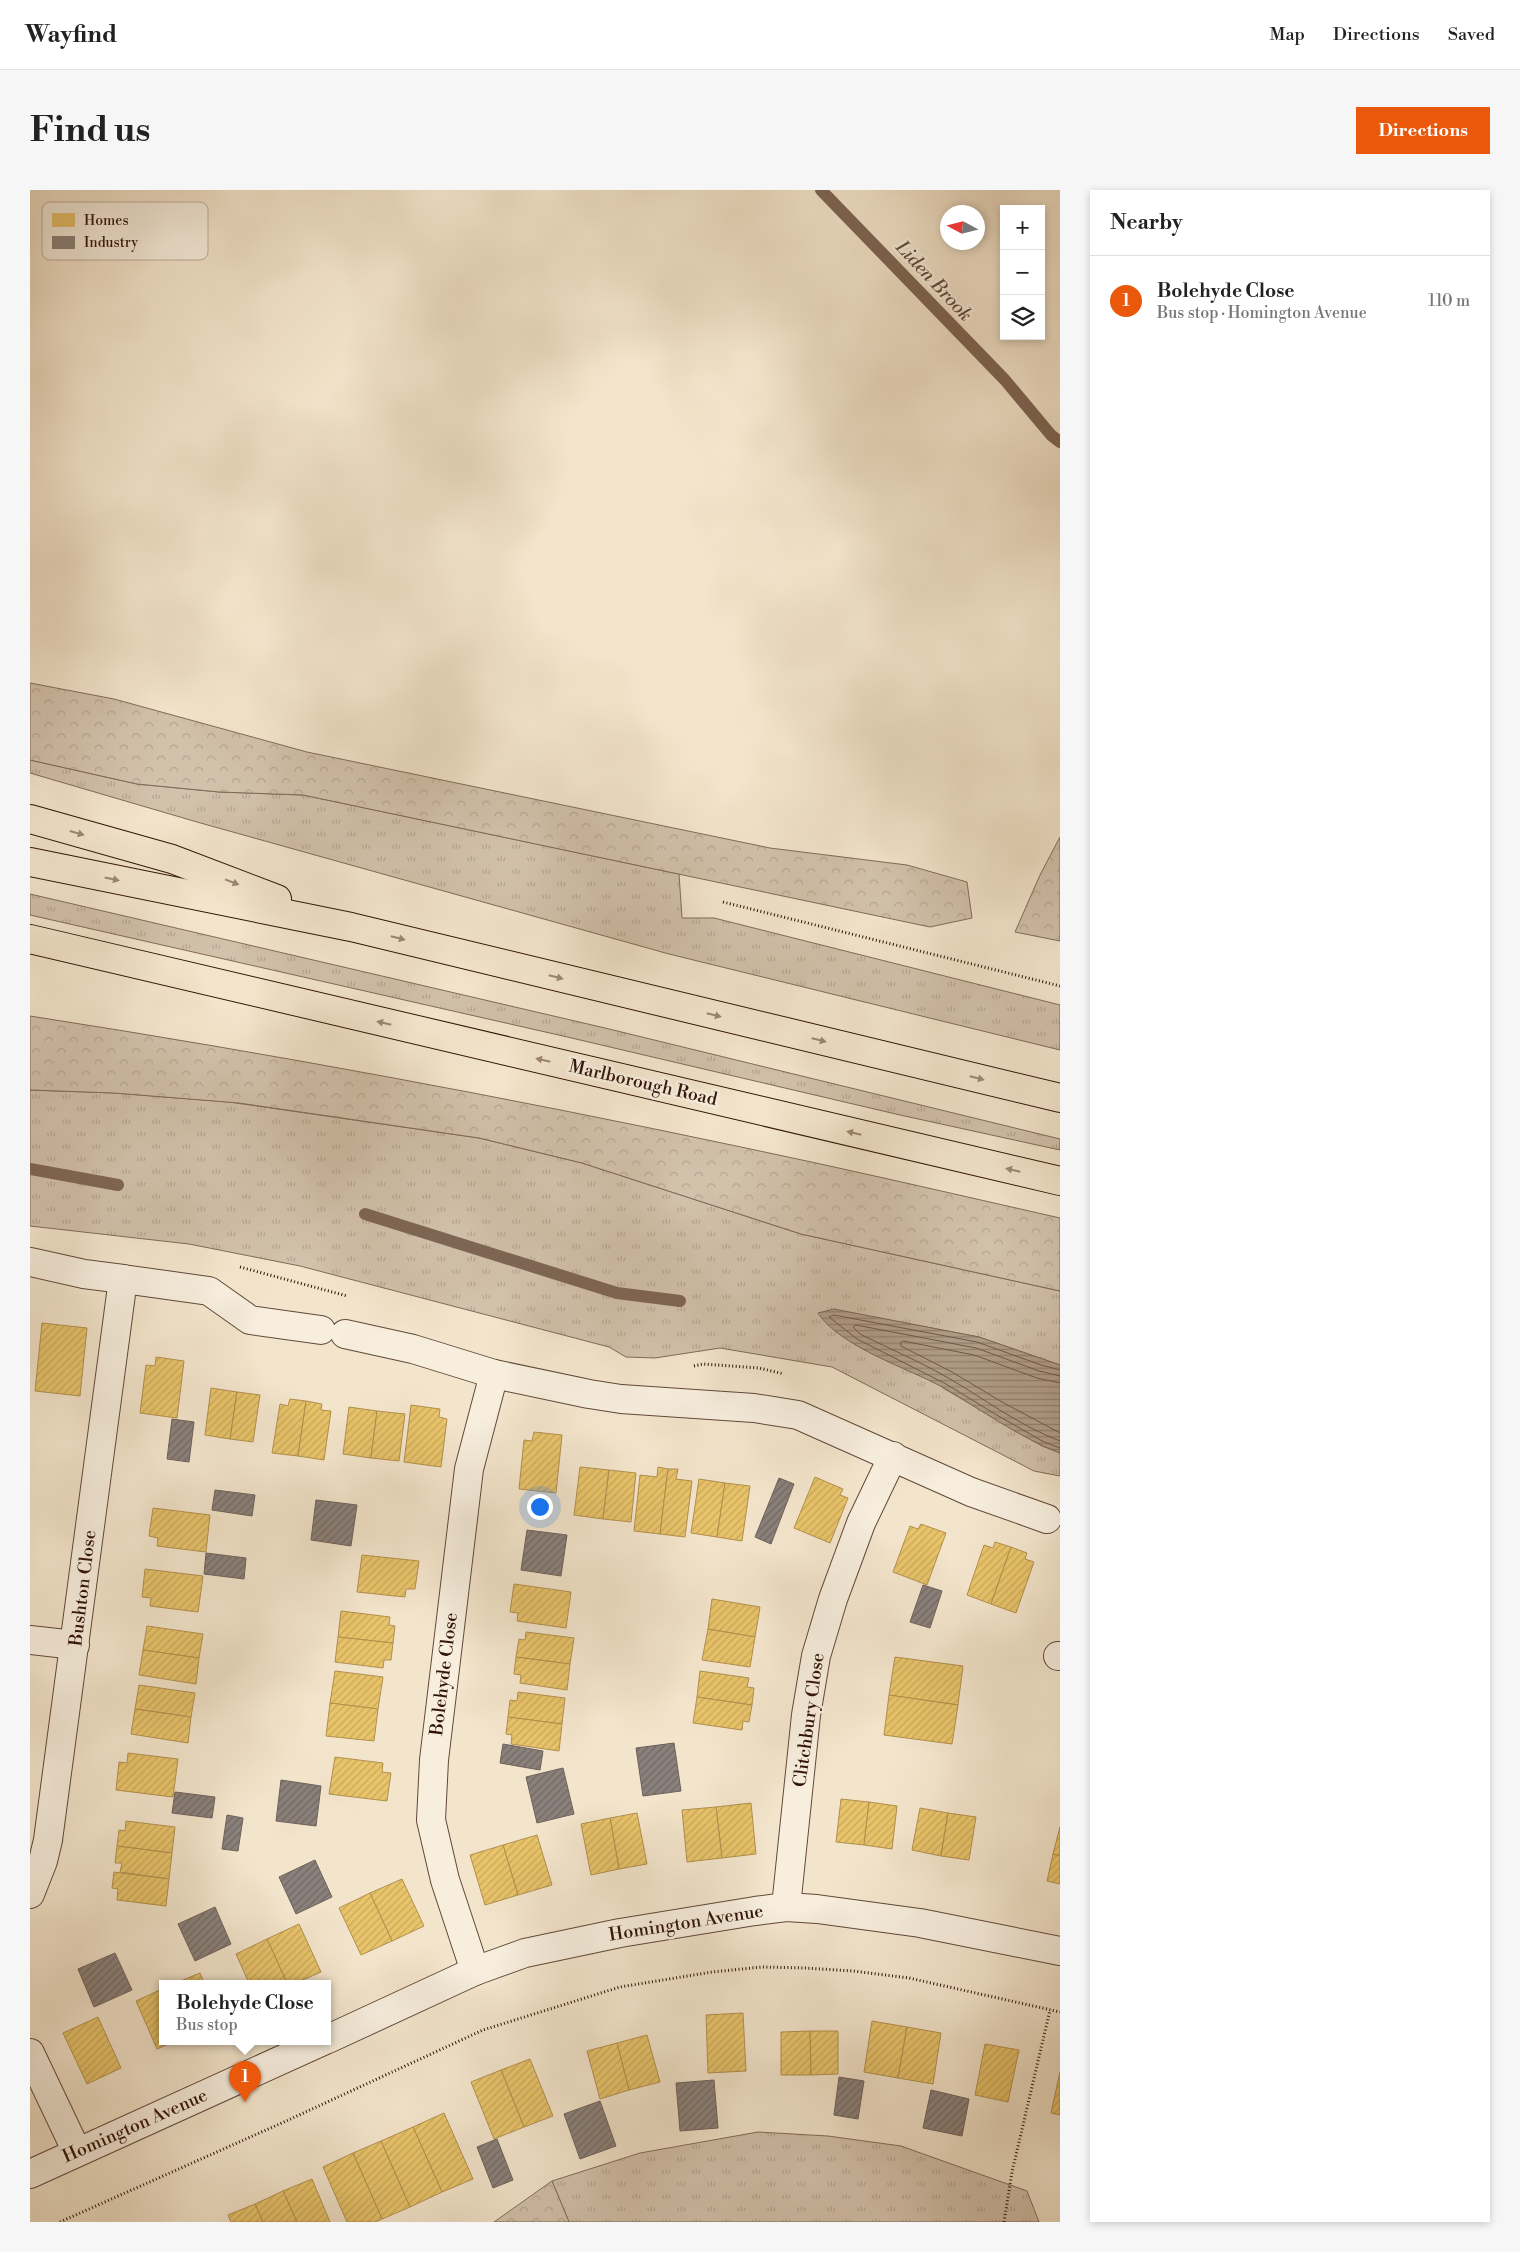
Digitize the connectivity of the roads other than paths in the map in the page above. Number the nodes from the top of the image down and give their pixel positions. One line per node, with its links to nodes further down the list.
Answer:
1 (30, 819): 3 (highway, one-way to 3)
2 (30, 862): 3 (highway, one-way to 3)
3 (351, 927): 7 (highway, one-way to 7)
4 (30, 939): 6 (highway)
5 (30, 954): 6 (highway)
6 (227, 986): 8 (highway, Marlborough Road, one-way to 6)
7 (1060, 1098)
8 (1060, 1181)
9 (30, 1262): 10 (street)
10 (123, 1279): 11 (street); 15 (street, Bushton Close)
11 (494, 1374): 12 (street); 19 (street, Bolehyde Close)
12 (893, 1456): 13 (street); 17 (street, Clitchbury Close)
13 (1047, 1519)
14 (30, 1640): 15 (street)
15 (75, 1645): 16 (street, Bushton Close)
16 (30, 1894)
17 (786, 1907): 18 (street, Homington Avenue); 19 (street, Homington Avenue)
18 (1060, 1951)
19 (475, 1971): 20 (street, Homington Avenue)
20 (331, 2037)
21 (314, 2045): 23 (street, Homington Avenue)
22 (30, 2053): 23 (street)
23 (77, 2152): 24 (street, Homington Avenue)
24 (30, 2174)

